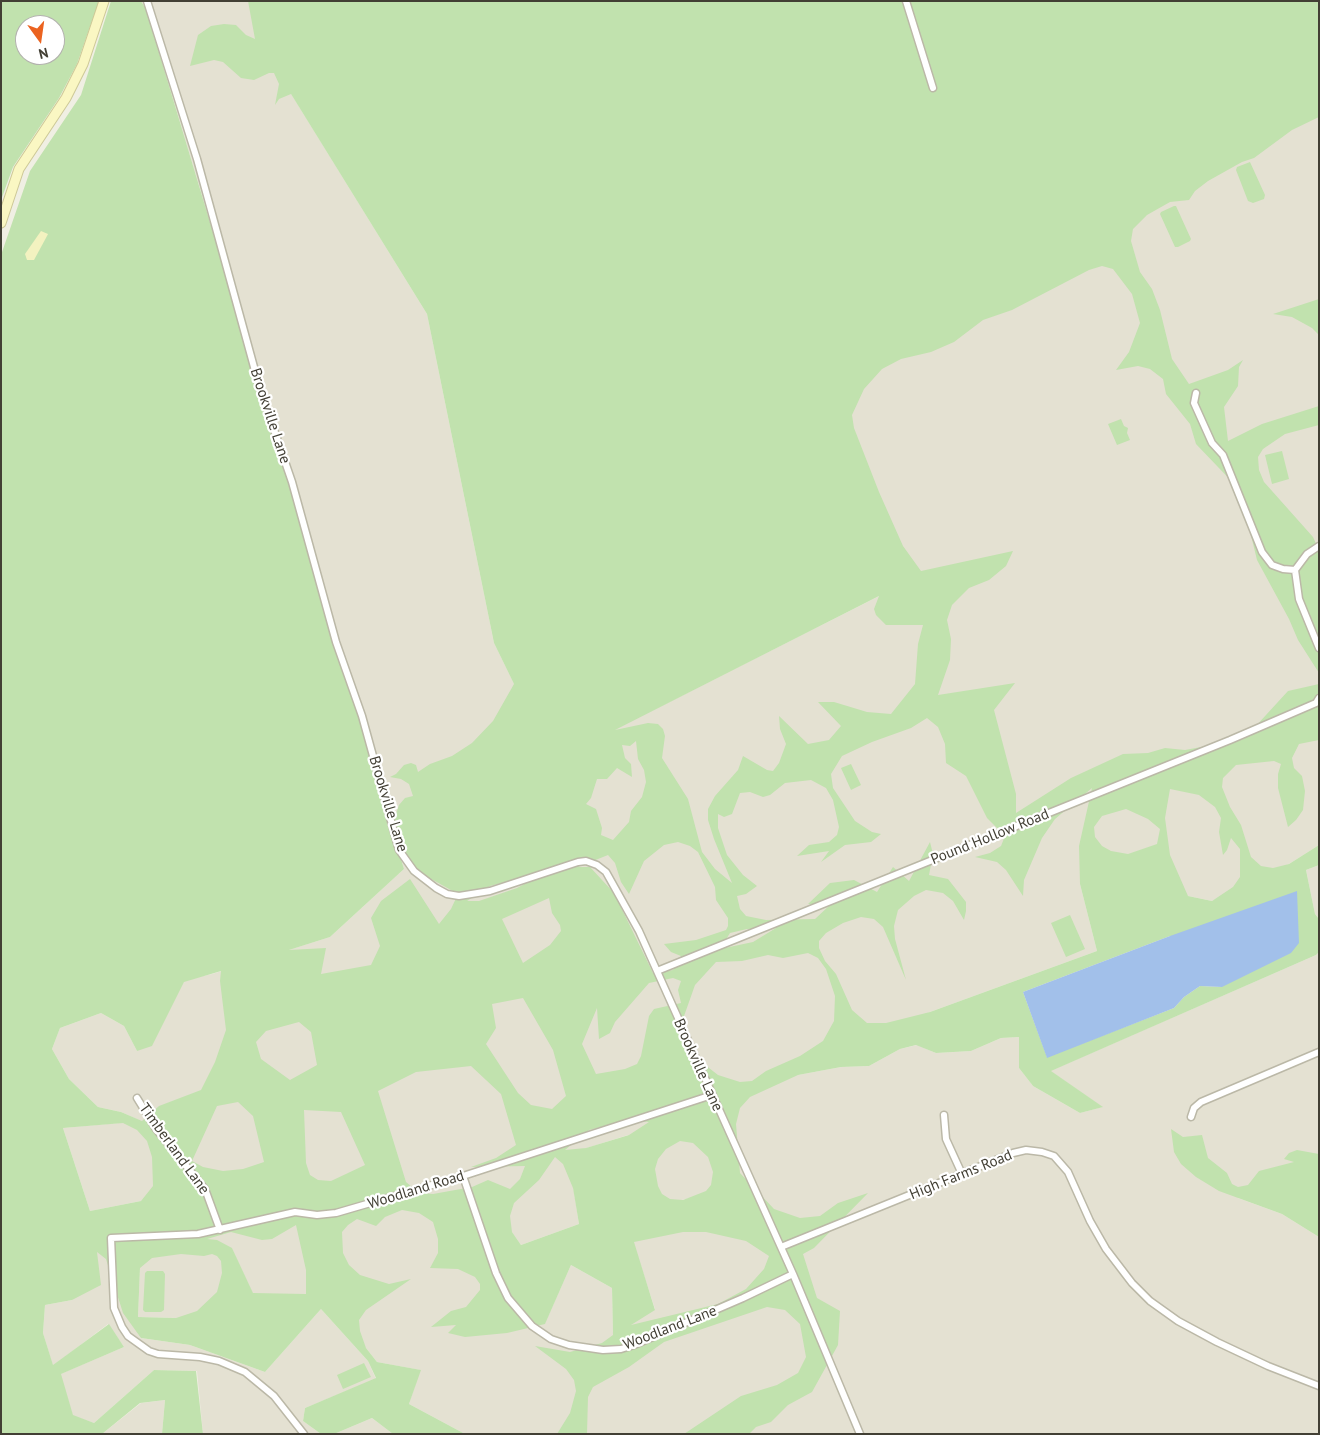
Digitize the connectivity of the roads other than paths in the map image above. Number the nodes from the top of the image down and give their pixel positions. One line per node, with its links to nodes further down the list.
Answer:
1 (104, 1): 5 (main road)
2 (147, 1): 11 (street, Brookville Lane)
3 (906, 1): 4 (street)
4 (933, 88)
5 (1, 223)
6 (1196, 393): 8 (street)
7 (1319, 546): 8 (street)
8 (1295, 570): 9 (street)
9 (1319, 648)
10 (1318, 702): 11 (street, Pound Hollow Road)
11 (657, 971): 13 (street, Brookville Lane)
12 (1319, 1052): 16 (street)
13 (712, 1095): 18 (street, Woodland Road); 20 (street, Brookville Lane)
14 (137, 1098): 19 (street, Timberland Lane)
15 (944, 1115): 17 (street)
16 (1192, 1117)
17 (962, 1174): 20 (street, High Farms Road); 22 (street, High Farms Road)
18 (463, 1176): 19 (street, Woodland Road); 21 (street, Woodland Lane)
19 (220, 1230): 23 (street, Woodland Road)
20 (781, 1247): 21 (street, Brookville Lane)
21 (793, 1274): 24 (street, Brookville Lane)
22 (1319, 1386)
23 (304, 1434)
24 (860, 1434)

